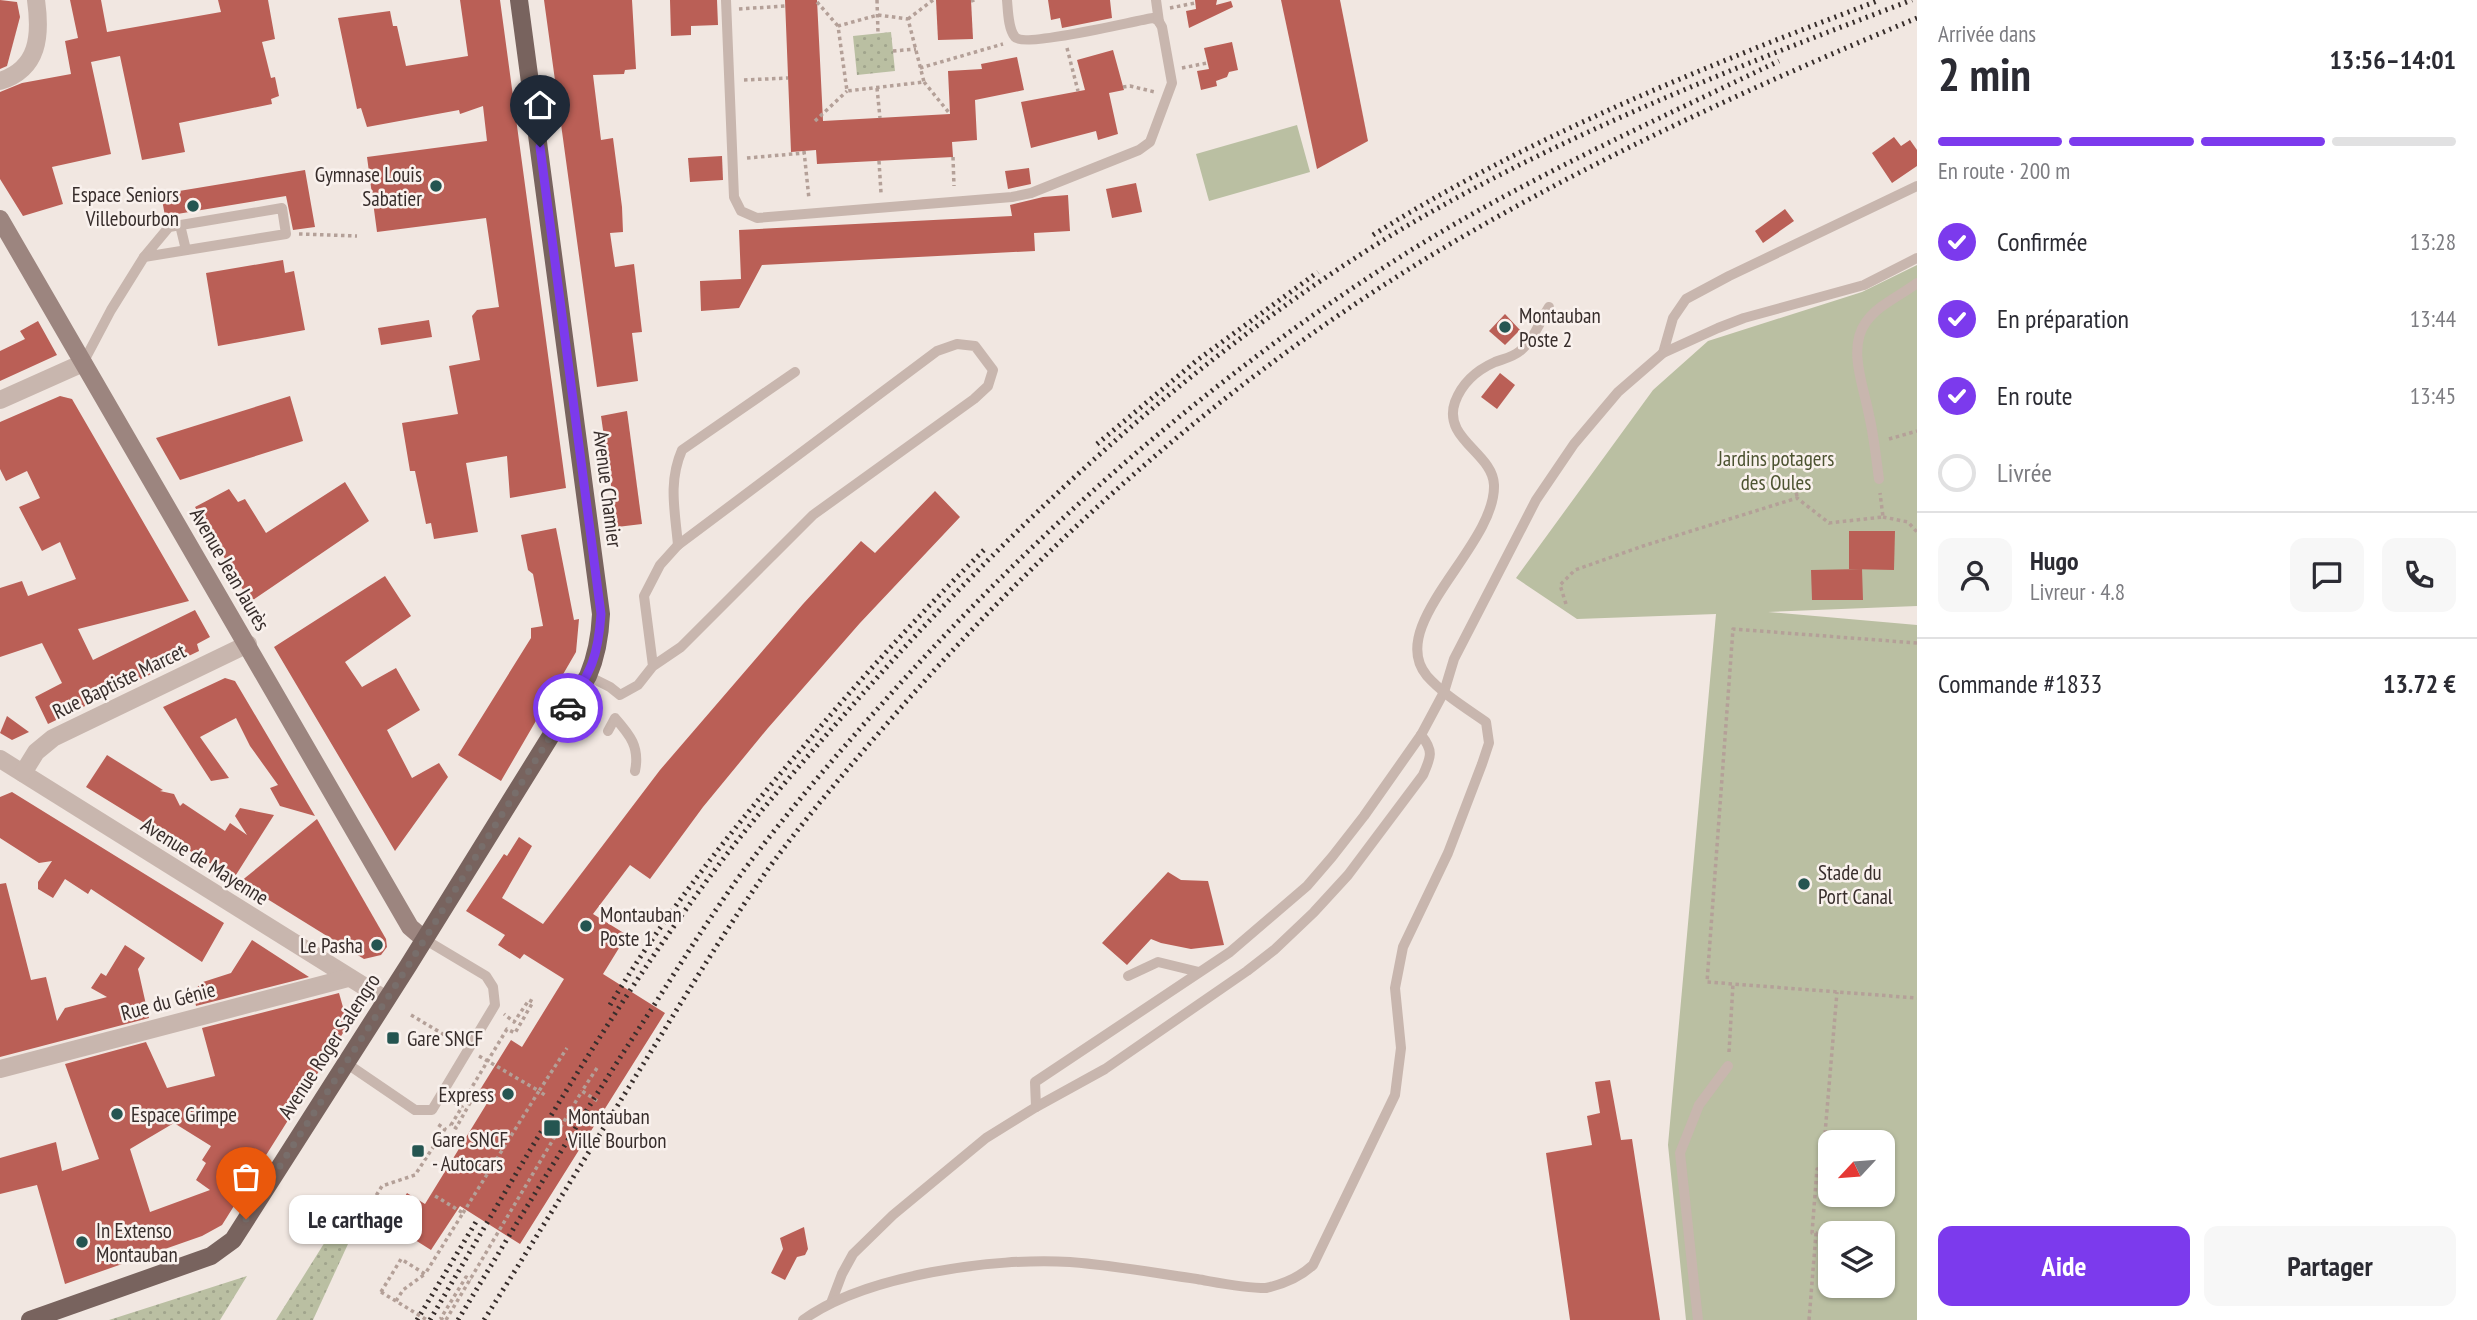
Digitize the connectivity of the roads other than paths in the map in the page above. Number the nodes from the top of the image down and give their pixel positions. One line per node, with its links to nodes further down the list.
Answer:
1 (36, 0): 6 (street)
2 (519, 0): 23 (main road, Avenue Chamier)
3 (1007, 0): 5 (lane)
4 (726, 5): 5 (lane)
5 (1157, 11)
6 (0, 82)
7 (1917, 186): 15 (lane)
8 (0, 219): 16 (street, Avenue Jean Jaurès)
9 (180, 225): 10 (lane); 10 (lane); 11 (lane)
10 (186, 250): 11 (lane)
11 (144, 257): 16 (lane)
12 (1917, 258): 15 (lane)
13 (1917, 283): 19 (lane)
14 (1549, 307): 24 (lane)
15 (1663, 353): 24 (lane)
16 (83, 363): 18 (street); 21 (street, Avenue Jean Jaurès)
17 (795, 372): 20 (lane)
18 (0, 400)
19 (1879, 479)
20 (678, 545): 22 (lane); 22 (lane)
21 (248, 644): 31 (street, Rue Baptiste Marcet); 32 (street, Avenue Jean Jaurès)
22 (653, 666): 25 (lane)
23 (588, 676): 25 (lane); 32 (main road, Avenue Chamier)
24 (1444, 692): 28 (lane); 41 (lane)
25 (620, 695): 26 (lane)
26 (615, 718): 27 (lane); 30 (lane)
27 (608, 731)
28 (1421, 736): 33 (lane); 40 (lane)
29 (0, 760): 31 (street, Avenue de Mayenne)
30 (635, 771)
31 (23, 774): 35 (street, Avenue de Mayenne)
32 (424, 939): 36 (main road, Avenue Roger Salengro); 37 (lane)
33 (1199, 972): 34 (lane); 40 (lane)
34 (1128, 976)
35 (348, 978): 36 (street, Avenue de Mayenne); 39 (street, Rue du Génie)
36 (386, 1000): 37 (main road, Avenue Roger Salengro)
37 (346, 1063): 42 (main road, Avenue Roger Salengro)
38 (1728, 1066): 44 (lane)
39 (0, 1069)
40 (1036, 1107): 41 (lane)
41 (831, 1303): 43 (lane)
42 (30, 1320)
43 (803, 1320)
44 (1698, 1320)

